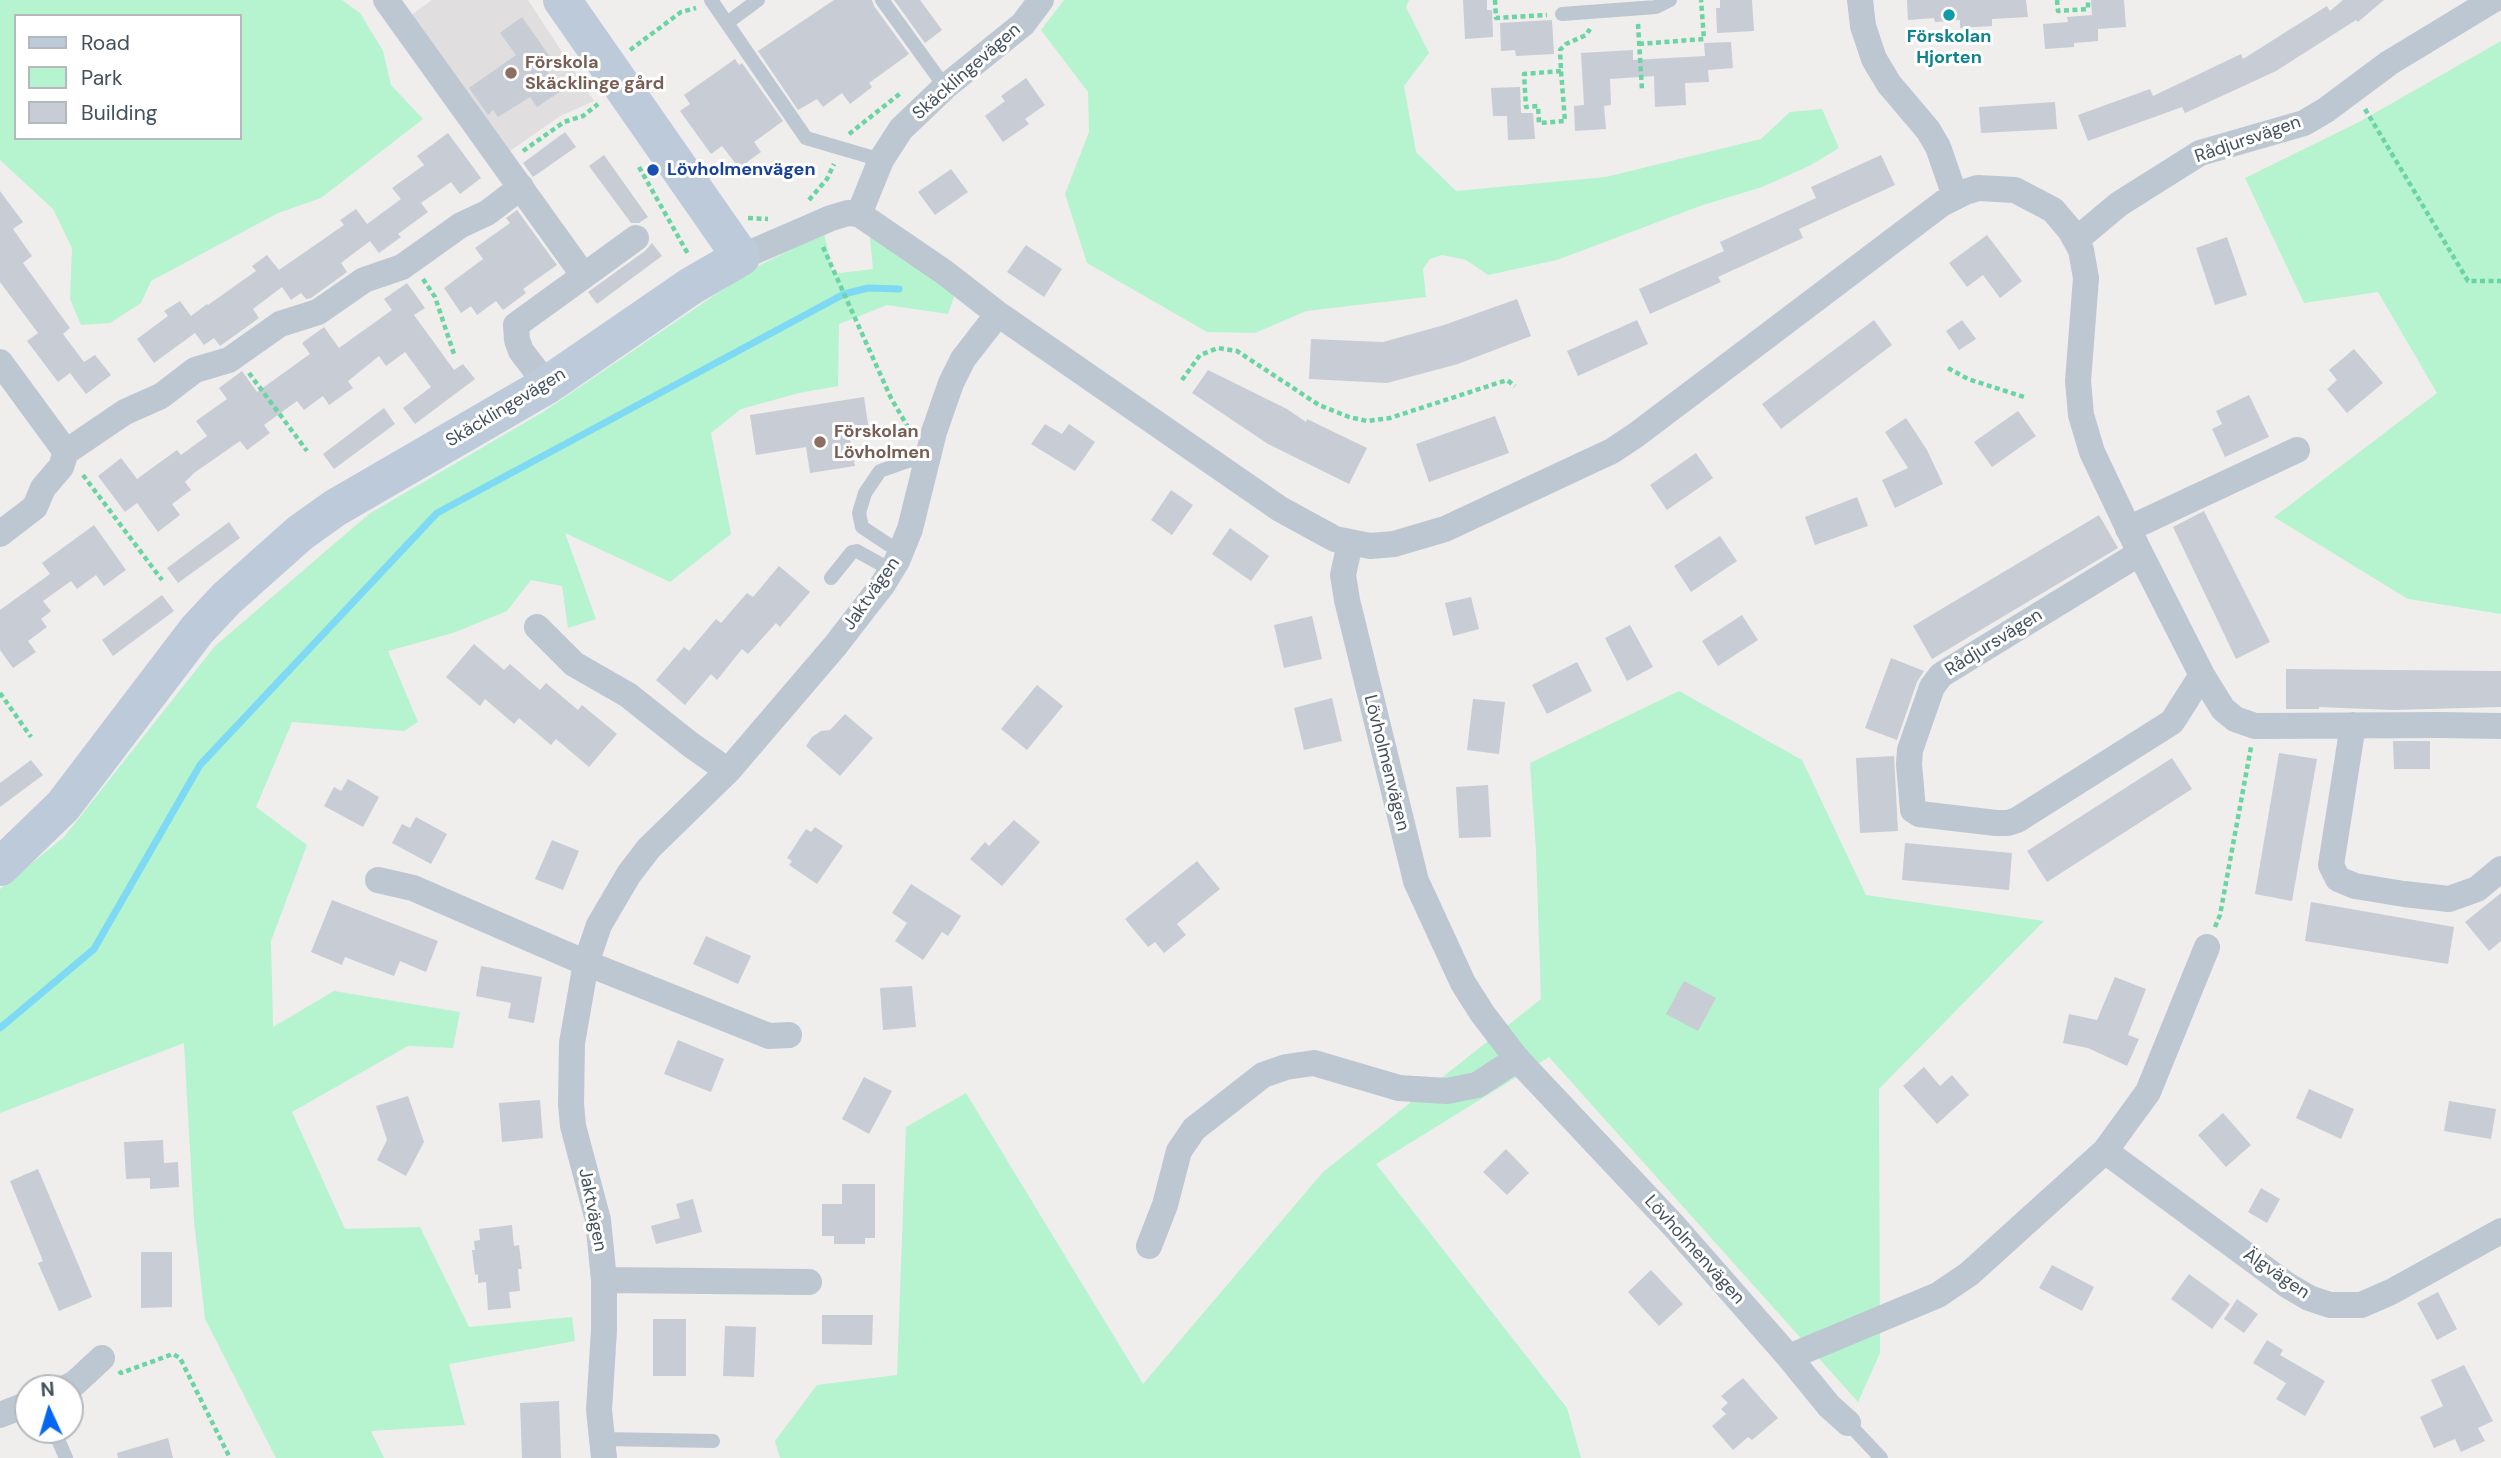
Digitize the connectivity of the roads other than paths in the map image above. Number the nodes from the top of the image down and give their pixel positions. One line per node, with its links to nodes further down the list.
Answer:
1 (386, 0): 14 (street)
2 (562, 0): 19 (street)
3 (711, 0): 11 (lane)
4 (758, 0): 11 (lane)
5 (882, 0): 12 (lane)
6 (1041, 0): 12 (street, Skäcklingevägen)
7 (1670, 0): 10 (lane)
8 (1860, 0): 15 (street)
9 (2493, 0): 18 (street, Rådjursvägen)
10 (1562, 14)
11 (727, 23): 13 (lane)
12 (945, 87): 13 (street, Skäcklingevägen)
13 (881, 160): 16 (street, Skäcklingevägen)
14 (521, 187): 20 (street); 25 (street)
15 (1955, 196): 18 (street); 29 (street)
16 (859, 214): 19 (street, Skäcklingevägen); 21 (street)
17 (636, 238): 20 (street)
18 (2076, 240): 27 (street)
19 (741, 257): 23 (street, Skäcklingevägen)
20 (584, 276): 23 (street)
21 (998, 314): 26 (street, Jaktvägen); 29 (street)
22 (0, 362): 25 (street)
23 (547, 385): 38 (street, Skäcklingevägen)
24 (2297, 450): 27 (street)
25 (66, 452): 28 (street)
26 (927, 458): 31 (street, Jaktvägen); 31 (lane)
27 (2128, 529): 30 (street)
28 (0, 534)
29 (1350, 543): 44 (street, Lövholmenvägen)
30 (2140, 553): 34 (street); 34 (street, Rådjursvägen)
31 (896, 560): 32 (lane); 37 (street, Jaktvägen)
32 (831, 578)
33 (537, 627): 37 (street)
34 (2202, 674): 35 (street)
35 (2353, 725): 36 (street); 39 (street)
36 (2501, 726)
37 (728, 771): 42 (street, Jaktvägen)
38 (0, 867)
39 (2501, 869)
40 (378, 880): 42 (street)
41 (2207, 947): 45 (street)
42 (586, 963): 43 (street); 48 (street, Jaktvägen)
43 (789, 1035)
44 (1517, 1059): 47 (street); 50 (street, Lövholmenvägen)
45 (2105, 1151): 46 (street, Älgvägen); 50 (street)
46 (2501, 1231)
47 (1149, 1246)
48 (604, 1280): 49 (street); 55 (street, Jaktvägen)
49 (809, 1282)
50 (1789, 1357): 53 (street, Lövholmenvägen)
51 (102, 1358): 52 (street)
52 (84, 1375)
53 (1848, 1423): 56 (lane)
54 (713, 1441): 55 (lane)
55 (603, 1448)
56 (1881, 1458)

